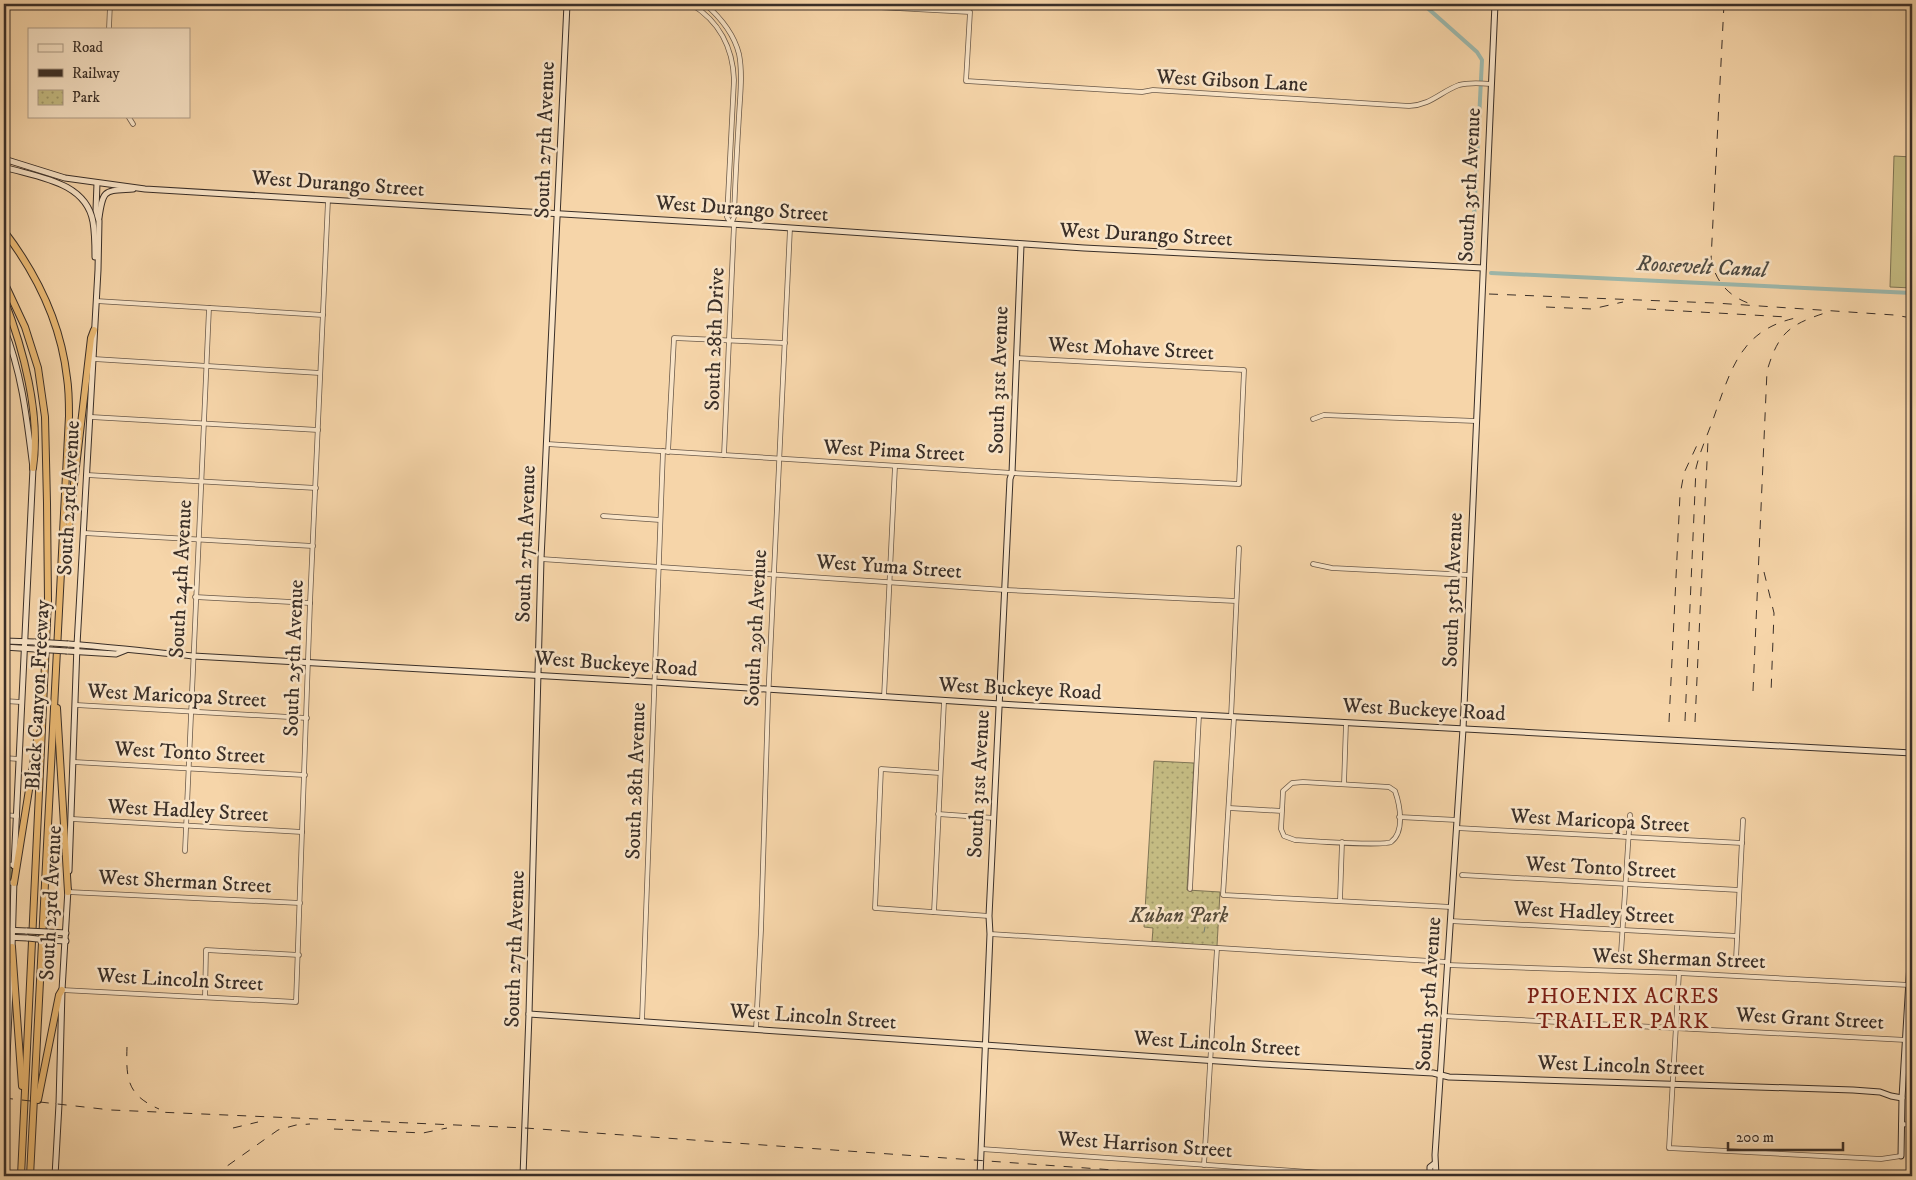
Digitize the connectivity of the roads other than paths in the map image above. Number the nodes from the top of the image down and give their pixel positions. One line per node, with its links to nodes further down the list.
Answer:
1 (110, 4): 8 (street)
2 (567, 4): 17 (main road, South 27th Avenue)
3 (691, 4): 7 (street)
4 (706, 4): 7 (street); 19 (street)
5 (821, 4): 9 (street, West Gibson Lane)
6 (1495, 4): 9 (main road, South 35th Avenue)
7 (701, 10): 19 (street)
8 (109, 28)
9 (1491, 84): 23 (main road, South 35th Avenue)
10 (129, 118): 11 (street)
11 (133, 124)
12 (4, 159): 14 (main road, West Durango Street)
13 (4, 166): 24 (main road)
14 (97, 183): 15 (main road, West Durango Street); 18 (main road, South 23rd Avenue)
15 (145, 189): 16 (main road, West Durango Street); 18 (main road)
16 (328, 200): 17 (main road, West Durango Street); 29 (street, South 25th Avenue)
17 (558, 214): 19 (main road, West Durango Street); 43 (main road, South 27th Avenue)
18 (99, 221): 24 (main road, South 23rd Avenue)
19 (733, 224): 20 (main road, West Durango Street); 32 (street, South 28th Drive)
20 (790, 228): 22 (main road, West Durango Street); 33 (street, South 29th Avenue)
21 (4, 231): 60 (highway, Black Canyon Freeway)
22 (1021, 245): 23 (main road, West Durango Street); 34 (main road, South 31st Avenue)
23 (1482, 268): 40 (main road, South 35th Avenue)
24 (96, 278): 27 (main road, South 23rd Avenue)
25 (4, 282): 95 (highway, Black Canyon Freeway)
26 (4, 298): 48 (highway)
27 (96, 301): 28 (street); 31 (main road, South 23rd Avenue)
28 (209, 308): 29 (street); 36 (street, South 24th Avenue)
29 (323, 315): 37 (street, South 25th Avenue)
30 (4, 328): 48 (main road)
31 (94, 330): 35 (main road, South 23rd Avenue); 60 (highway)
32 (730, 340): 33 (street); 44 (street, South 28th Avenue); 45 (street, South 28th Drive)
33 (785, 343): 46 (street, South 29th Avenue)
34 (1016, 358): 49 (main road, South 31st Avenue); 52 (street, West Mohave Street)
35 (94, 359): 36 (street); 38 (main road, South 23rd Avenue)
36 (206, 366): 37 (street); 41 (street, South 24th Avenue)
37 (320, 372): 42 (street, South 25th Avenue)
38 (90, 417): 41 (street); 50 (main road, South 23rd Avenue)
39 (1312, 419): 40 (street)
40 (1476, 421): 65 (main road, South 35th Avenue)
41 (204, 424): 42 (street); 51 (street, South 24th Avenue)
42 (318, 430): 53 (street, South 25th Avenue)
43 (547, 444): 44 (street, West Pima Street); 61 (main road, South 27th Avenue)
44 (665, 452): 45 (street, West Pima Street); 55 (street, South 28th Avenue)
45 (724, 455): 46 (street, West Pima Street)
46 (779, 459): 47 (street, West Pima Street); 64 (street, South 29th Avenue)
47 (895, 466): 49 (street, West Pima Street); 66 (street)
48 (33, 468): 72 (main road)
49 (1012, 473): 52 (street, West Pima Street); 67 (main road, South 31st Avenue)
50 (87, 475): 51 (street); 56 (main road, South 23rd Avenue)
51 (200, 482): 53 (street); 57 (street, South 24th Avenue)
52 (1239, 484)
53 (316, 488): 58 (street, South 25th Avenue)
54 (603, 516): 55 (street)
55 (660, 520): 63 (street, South 28th Avenue)
56 (84, 533): 57 (street); 73 (main road, South 23rd Avenue)
57 (198, 539): 58 (street); 68 (street, South 24th Avenue)
58 (313, 546): 70 (street, South 25th Avenue)
59 (1239, 548): 69 (street)
60 (61, 555): 81 (highway, Black Canyon Freeway)
61 (541, 559): 63 (street, West Yuma Street); 80 (main road, South 27th Avenue)
62 (1313, 564): 65 (street)
63 (659, 567): 64 (street, West Yuma Street); 82 (street, South 28th Avenue)
64 (774, 574): 66 (street, West Yuma Street); 83 (street, South 29th Avenue)
65 (1469, 575): 96 (main road, South 35th Avenue)
66 (890, 582): 67 (street, West Yuma Street); 84 (street)
67 (1005, 590): 69 (street, West Yuma Street); 88 (main road, South 31st Avenue)
68 (195, 597): 70 (street); 78 (street, South 24th Avenue)
69 (1236, 601): 92 (street)
70 (310, 603): 79 (street, South 25th Avenue)
71 (4, 641): 72 (main road, West Buckeye Road)
72 (24, 645): 74 (main road, West Buckeye Road); 75 (main road, West Buckeye Road, bridge); 87 (main road)
73 (77, 645): 75 (main road, West Buckeye Road); 76 (main road, West Buckeye Road); 77 (main road, South 23rd Avenue)
74 (4, 647)
75 (68, 648): 77 (main road, West Buckeye Road)
76 (126, 650): 77 (main road, West Buckeye Road); 78 (main road, West Buckeye Road)
77 (77, 651): 89 (main road, South 23rd Avenue)
78 (193, 656): 79 (main road, West Buckeye Road); 90 (street, South 24th Avenue)
79 (309, 662): 80 (main road, West Buckeye Road); 93 (street, South 25th Avenue)
80 (538, 675): 82 (main road, West Buckeye Road); 162 (main road, South 27th Avenue)
81 (55, 681): 131 (highway); 179 (highway, Black Canyon Freeway)
82 (654, 682): 83 (main road, West Buckeye Road); 164 (street, South 28th Avenue)
83 (769, 690): 84 (main road, West Buckeye Road); 166 (street, South 29th Avenue)
84 (884, 697): 86 (main road, West Buckeye Road)
85 (4, 701): 87 (street)
86 (944, 701): 88 (main road, West Buckeye Road); 102 (street)
87 (21, 702): 99 (main road)
88 (1000, 704): 91 (main road, West Buckeye Road); 112 (main road, South 31st Avenue)
89 (76, 705): 90 (street, West Maricopa Street); 100 (main road, South 23rd Avenue)
90 (191, 712): 93 (street, West Maricopa Street); 101 (street, South 24th Avenue)
91 (1199, 715): 92 (main road, West Buckeye Road); 129 (street)
92 (1233, 717): 94 (main road, West Buckeye Road); 105 (street)
93 (307, 718): 103 (street, South 25th Avenue)
94 (1346, 723): 96 (main road, West Buckeye Road); 104 (street)
95 (42, 727): 127 (highway); 176 (highway, Black Canyon Freeway)
96 (1463, 729): 97 (main road, West Buckeye Road); 114 (main road, South 35th Avenue)
97 (1912, 753)
98 (4, 758): 99 (street)
99 (19, 758): 110 (main road)
100 (74, 762): 101 (street, West Tonto Street); 113 (main road, South 23rd Avenue)
101 (189, 768): 103 (street, West Tonto Street); 116 (street, South 24th Avenue)
102 (940, 773): 107 (street); 135 (street)
103 (305, 774): 118 (street, South 25th Avenue)
104 (1344, 784): 106 (street); 111 (street)
105 (1229, 808): 106 (street); 132 (street)
106 (1282, 810): 120 (street)
107 (938, 814): 112 (street); 135 (street)
108 (1630, 814): 119 (street)
109 (4, 815): 110 (street)
110 (17, 816): 124 (main road)
111 (1399, 817): 114 (street); 120 (street)
112 (994, 818): 136 (main road, South 31st Avenue)
113 (72, 819): 116 (street, West Hadley Street); 131 (main road, South 23rd Avenue)
114 (1457, 820): 117 (main road, South 35th Avenue)
115 (1743, 820): 121 (street)
116 (186, 826): 118 (street, West Hadley Street); 122 (street, South 24th Avenue)
117 (1457, 828): 119 (street, West Maricopa Street); 134 (main road, South 35th Avenue)
118 (302, 832): 133 (street, South 25th Avenue)
119 (1628, 837): 121 (street, West Maricopa Street); 128 (street)
120 (1342, 842): 132 (street)
121 (1742, 843): 130 (street)
122 (185, 852)
123 (4, 864): 124 (street)
124 (14, 865): 127 (main road)
125 (1462, 875): 128 (street, West Tonto Street)
126 (4, 882): 127 (street)
127 (14, 883): 139 (main road)
128 (1625, 884): 130 (street, West Tonto Street); 140 (street)
129 (1190, 889)
130 (1739, 890): 144 (street)
131 (68, 892): 133 (street, West Sherman Street); 142 (main road, South 23rd Avenue)
132 (1340, 900): 134 (street)
133 (300, 903): 152 (street, South 25th Avenue)
134 (1451, 906): 137 (main road, South 35th Avenue)
135 (934, 912): 136 (street)
136 (989, 916): 143 (main road, South 31st Avenue)
137 (1450, 921): 140 (street, West Hadley Street); 154 (main road, South 35th Avenue)
138 (4, 930): 139 (main road)
139 (12, 930): 142 (main road, bridge); 147 (main road)
140 (1622, 930): 144 (street, West Hadley Street); 151 (street)
141 (1912, 930): 145 (main road)
142 (66, 932): 148 (main road, South 23rd Avenue)
143 (990, 934): 150 (street, West Sherman Street); 168 (main road, South 31st Avenue)
144 (1737, 936): 153 (street)
145 (1912, 936): 157 (main road)
146 (4, 937): 147 (main road)
147 (12, 938): 148 (main road, bridge); 149 (main road)
148 (66, 941): 158 (main road, South 23rd Avenue)
149 (12, 947): 156 (main road); 176 (highway)
150 (1217, 948): 154 (street, West Sherman Street); 169 (street)
151 (1621, 953)
152 (298, 955): 159 (street); 160 (street, South 25th Avenue)
153 (1736, 959)
154 (1447, 964): 155 (street, West Sherman Street); 163 (main road, South 35th Avenue)
155 (1679, 973): 157 (street, West Sherman Street); 165 (street)
156 (7, 985): 175 (main road)
157 (1909, 985): 161 (main road)
158 (62, 990): 159 (street, West Lincoln Street); 179 (highway); 187 (main road, South 23rd Avenue)
159 (205, 997): 160 (street, West Lincoln Street)
160 (296, 1002)
161 (1910, 1012): 167 (main road)
162 (529, 1014): 164 (main road, West Lincoln Street); 188 (main road, South 27th Avenue)
163 (1444, 1016): 165 (street, West Grant Street); 172 (main road, South 35th Avenue)
164 (642, 1021): 166 (main road, West Lincoln Street)
165 (1675, 1028): 167 (street, West Grant Street); 173 (street)
166 (756, 1029): 168 (main road, West Lincoln Street)
167 (1906, 1040): 170 (main road)
168 (985, 1045): 169 (main road, West Lincoln Street); 181 (main road, South 31st Avenue)
169 (1211, 1060): 172 (main road, West Lincoln Street); 184 (street)
170 (1904, 1068): 171 (street); 174 (main road)
171 (1912, 1069)
172 (1440, 1075): 173 (main road, West Lincoln Street); 183 (main road, South 35th Avenue)
173 (1672, 1084): 174 (main road, West Lincoln Street); 182 (street)
174 (1902, 1098): 177 (main road)
175 (4, 1104): 180 (main road)
176 (24, 1117): 185 (highway, Black Canyon Freeway)
177 (1901, 1124): 178 (street); 182 (main road)
178 (1912, 1124)
179 (33, 1126): 186 (highway, Black Canyon Freeway)
180 (4, 1127)
181 (981, 1149): 184 (street, West Harrison Street); 189 (main road, South 31st Avenue)
182 (1902, 1156)
183 (1434, 1164): 191 (main road); 192 (main road, South 35th Avenue)
184 (1204, 1165): 190 (street, West Harrison Street)
185 (21, 1176)
186 (30, 1176)
187 (55, 1176)
188 (523, 1176)
189 (980, 1176)
190 (1366, 1176)
191 (1430, 1176)
192 (1436, 1176)

